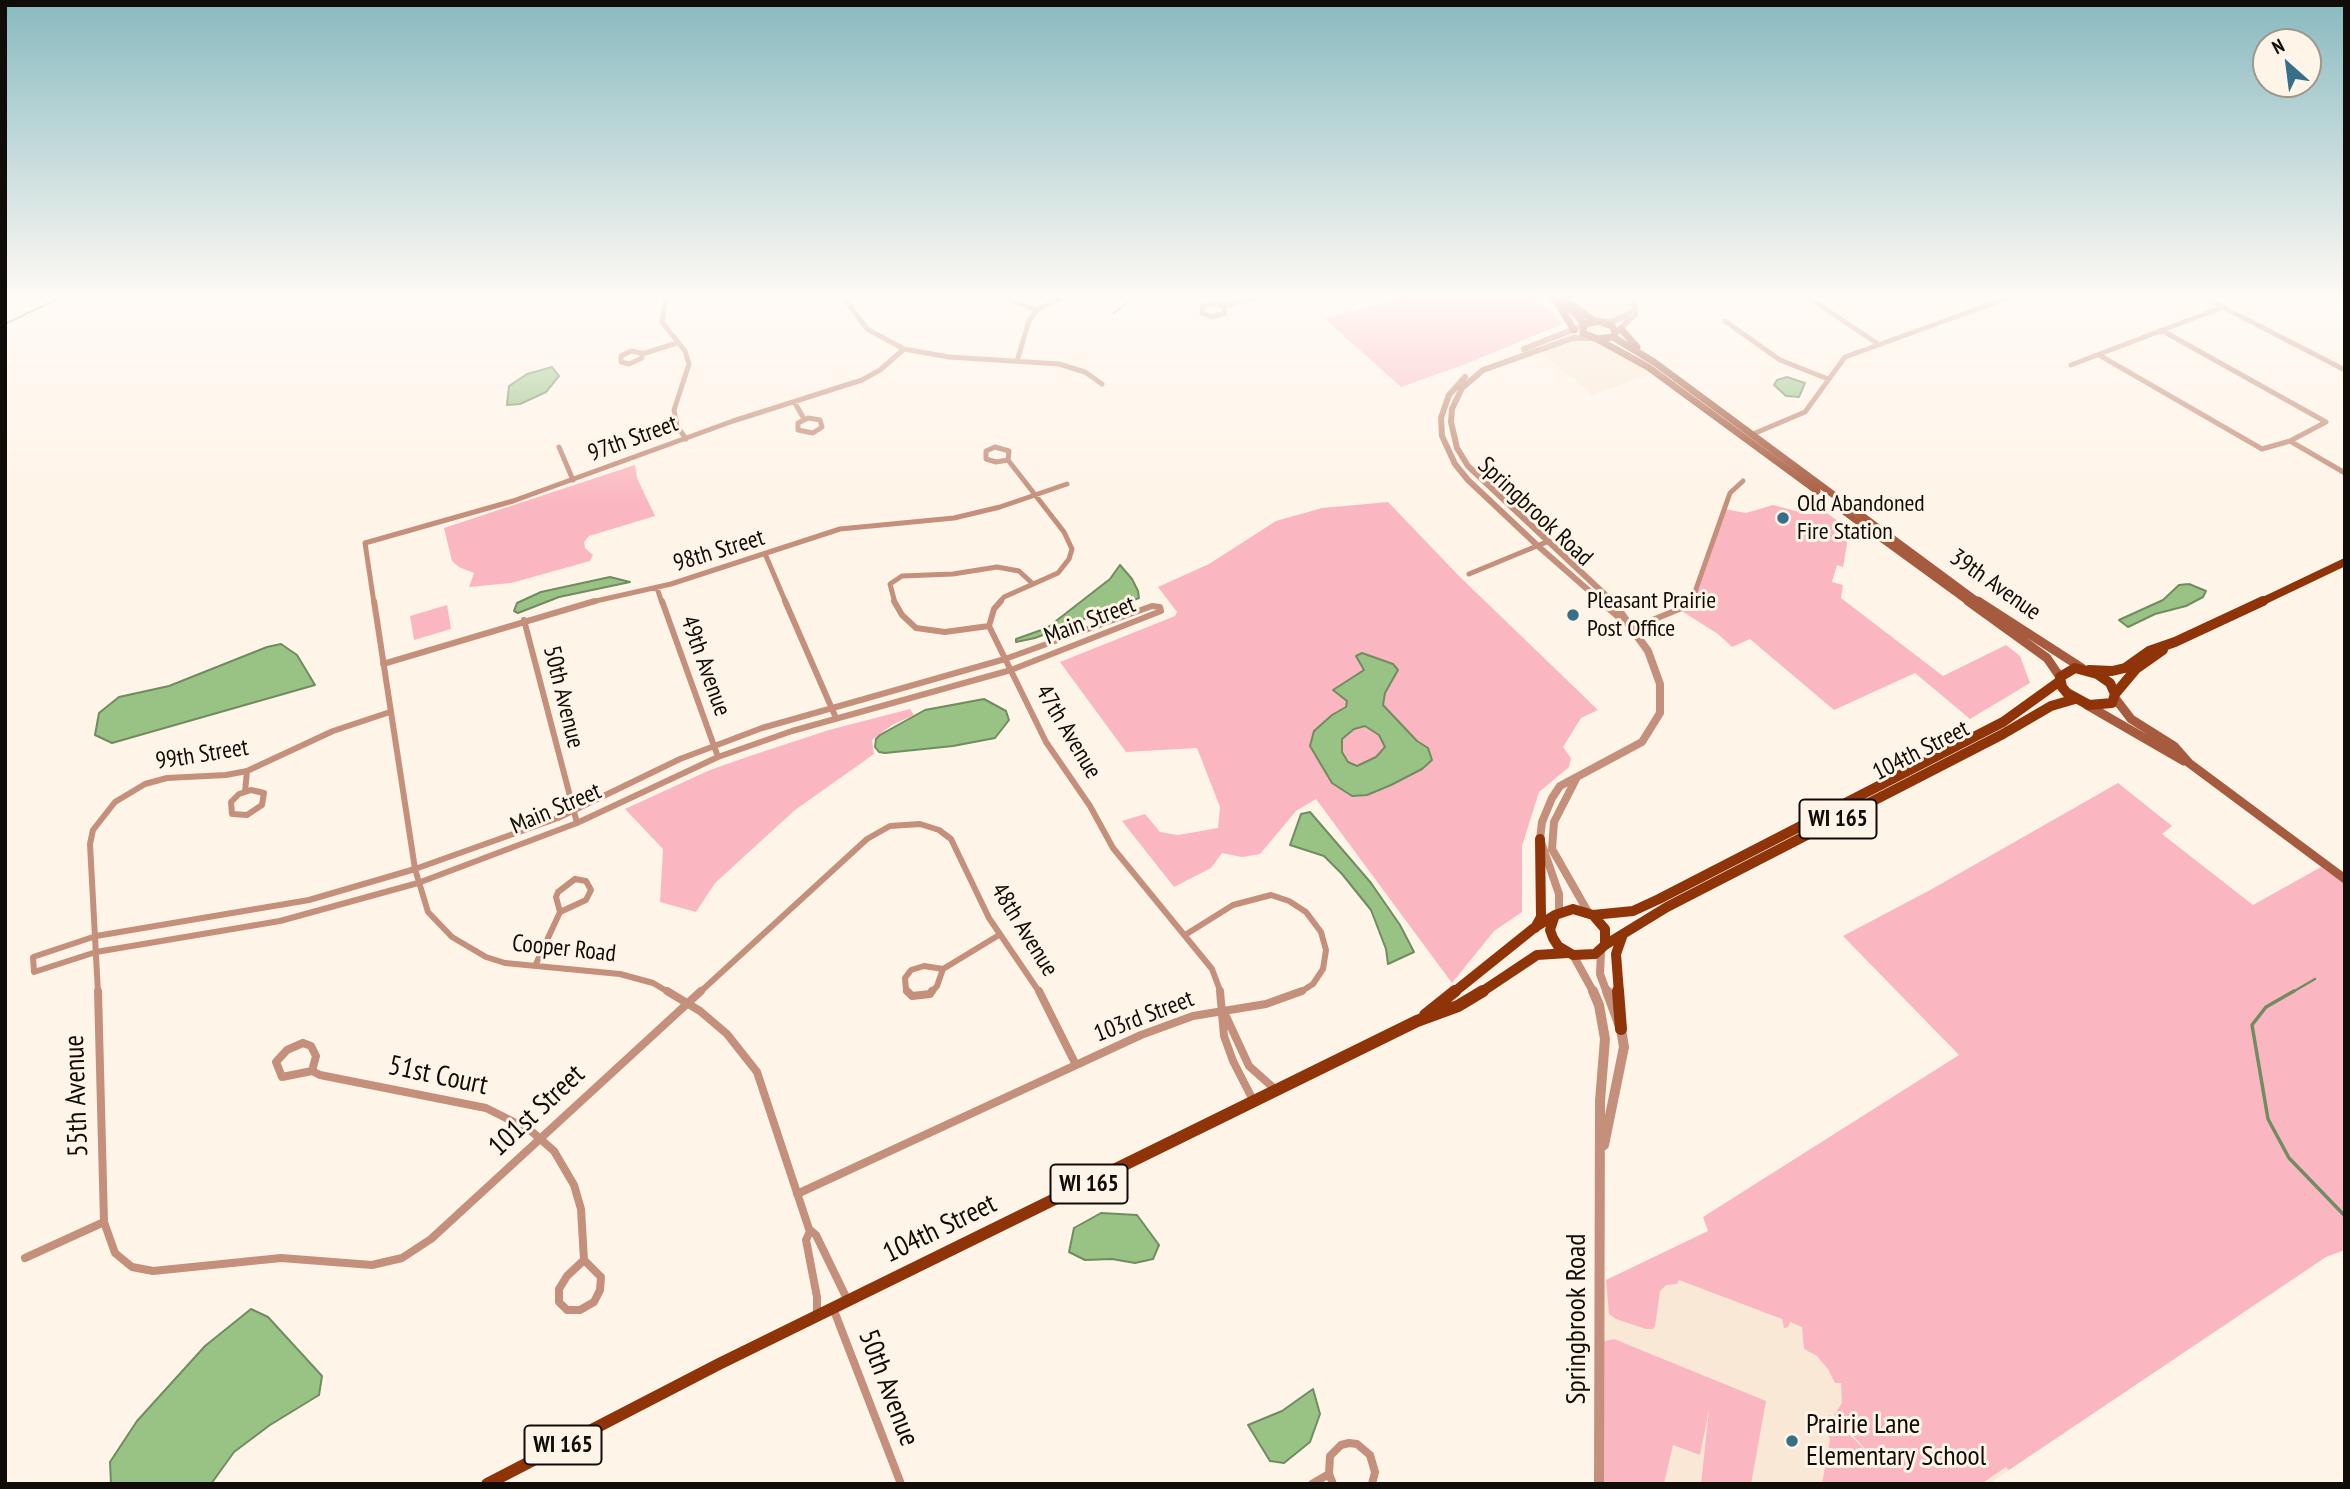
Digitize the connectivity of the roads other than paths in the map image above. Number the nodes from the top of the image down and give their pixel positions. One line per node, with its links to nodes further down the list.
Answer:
1 (689, 364): 17 (street)
2 (886, 364): 14 (street, 97th Street)
3 (1061, 364): 13 (street)
4 (1486, 364): 28 (street, Springbrook Road)
5 (1499, 364): 26 (street, Springbrook Road)
6 (1643, 364): 34 (main road, 39th Avenue)
7 (1657, 364): 16 (main road, 39th Avenue)
8 (1791, 364): 12 (street)
9 (1839, 364): 12 (street)
10 (2115, 364): 18 (street)
11 (2223, 364): 18 (street)
12 (1828, 379): 16 (street)
13 (1102, 384)
14 (794, 403): 15 (street); 17 (street, 97th Street)
15 (804, 419): 15 (street)
16 (1753, 434): 34 (main road, 39th Avenue)
17 (686, 439): 22 (street, 97th Street)
18 (2290, 441): 21 (street)
19 (559, 447): 22 (street)
20 (1008, 460): 20 (street); 25 (street)
21 (2345, 473)
22 (573, 480): 27 (street, 97th Street)
23 (1743, 481): 37 (street)
24 (1067, 484): 25 (street, 98th Street)
25 (1035, 495): 29 (street, 98th Street); 32 (street)
26 (1549, 541): 28 (street); 37 (street, Springbrook Road)
27 (365, 543): 40 (street, Cooper Road)
28 (1538, 546): 31 (street); 37 (street, Springbrook Road)
29 (766, 555): 33 (street, 98th Street); 46 (street)
30 (2345, 562): 38 (main road, WI 165)
31 (1469, 574)
32 (1033, 584): 36 (street); 36 (street)
33 (657, 588): 35 (street, 98th Street); 49 (street, 49th Avenue)
34 (1985, 610): 42 (main road, 39th Avenue); 43 (main road, 39th Avenue)
35 (524, 620): 40 (street, 98th Street); 55 (street, 50th Avenue)
36 (989, 626): 39 (street, 47th Avenue)
37 (1633, 628): 53 (street, Springbrook Road)
38 (2175, 642): 42 (main road, WI 165); 44 (main road, WI 165)
39 (1005, 659): 41 (street, 47th Avenue); 41 (street, Main Street); 46 (street, Main Street)
40 (383, 664): 47 (street, Cooper Road)
41 (1011, 670): 48 (street, Main Street); 68 (street, 47th Avenue)
42 (2086, 670): 43 (main road, WI 165); 44 (main road)
43 (2060, 679): 45 (main road); 64 (main road, 104th Street / WI 165)
44 (2115, 696): 45 (main road, WI 165); 51 (main road)
45 (2077, 700): 51 (main road); 66 (main road, 104th Street / WI 165)
46 (832, 707): 48 (street); 49 (street, Main Street)
47 (390, 712): 52 (street, 99th Street); 59 (street, Cooper Road)
48 (836, 718): 50 (street, Main Street)
49 (714, 746): 50 (street, 49th Avenue); 55 (street, Main Street)
50 (718, 757): 56 (street, Main Street)
51 (2189, 763): 60 (main road)
52 (247, 771): 54 (street); 69 (street, 99th Street)
53 (1577, 776): 58 (street, Springbrook Road); 64 (street)
54 (245, 792): 54 (street)
55 (573, 811): 56 (street, 50th Avenue); 59 (street, Main Street)
56 (577, 823): 61 (street, Main Street)
57 (930, 826): 67 (street, 48th Avenue); 75 (street, 101st Street)
58 (1540, 839): 63 (street); 65 (main road)
59 (415, 869): 61 (street, Cooper Road); 69 (street, Main Street)
60 (2345, 878)
61 (418, 884): 71 (street, Main Street); 73 (street, Cooper Road)
62 (560, 912): 62 (street); 73 (street)
63 (1557, 914): 64 (main road, WI 165); 65 (main road, 104th Street / WI 165); 72 (main road)
64 (1590, 914): 70 (main road)
65 (1534, 928): 77 (main road, 104th Street / WI 165)
66 (1623, 934): 70 (main road, 104th Street / WI 165); 78 (main road)
67 (999, 935): 74 (street); 79 (street, 48th Avenue)
68 (1185, 935): 76 (street, 47th Avenue); 76 (street, 103rd Street)
69 (96, 936): 71 (street, 55th Avenue); 71 (street, Main Street)
70 (1603, 948): 72 (main road, WI 165); 78 (street, Springbrook Road)
71 (96, 952): 86 (street, 55th Avenue)
72 (1570, 954): 77 (main road, 104th Street / WI 165); 84 (street, Springbrook Road)
73 (536, 966): 75 (street, Cooper Road)
74 (943, 968): 74 (street)
75 (687, 1003): 83 (street, 101st Street); 85 (street, Cooper Road)
76 (1223, 1010): 79 (street, 103rd Street); 81 (street); 82 (street)
77 (1417, 1021): 81 (main road, 104th Street / WI 165)
78 (1621, 1029): 84 (street, Springbrook Road)
79 (1076, 1065): 85 (street, 103rd Street)
80 (312, 1071): 80 (street, 51st Court); 83 (street, 51st Court)
81 (1278, 1091): 82 (main road, 104th Street / WI 165)
82 (1254, 1102): 91 (main road, 104th Street / WI 165)
83 (541, 1138): 88 (street, 101st Street); 90 (street, 51st Court)
84 (1601, 1155): 99 (street, Springbrook Road)
85 (797, 1194): 87 (street, Cooper Road)
86 (104, 1222): 88 (street, 55th Avenue); 89 (street)
87 (810, 1231): 91 (street, Cooper Road); 93 (street, Cooper Road)
88 (115, 1253)
89 (25, 1258)
90 (584, 1260): 90 (street, 51st Court)
91 (848, 1301): 92 (main road, 104th Street / WI 165)
92 (833, 1308): 93 (main road, 104th Street / WI 165); 96 (street, 50th Avenue)
93 (817, 1316): 95 (main road, 104th Street / WI 165)
94 (1331, 1479): 97 (street); 98 (street)
95 (489, 1483)
96 (901, 1484)
97 (1312, 1484)
98 (1372, 1484)
99 (1599, 1484)

